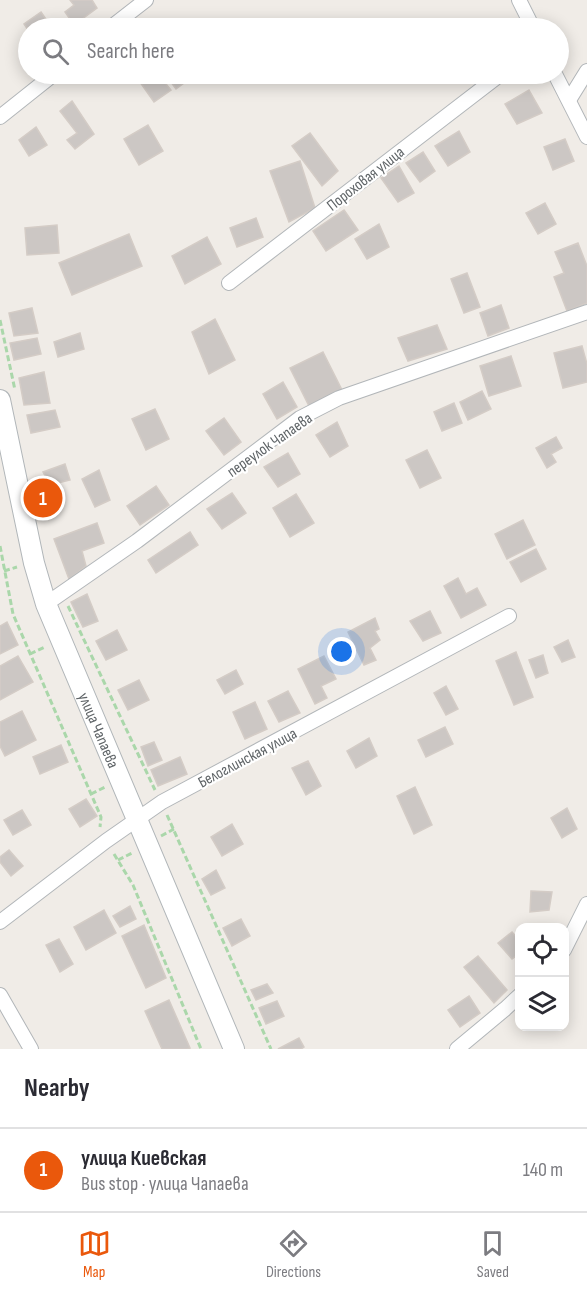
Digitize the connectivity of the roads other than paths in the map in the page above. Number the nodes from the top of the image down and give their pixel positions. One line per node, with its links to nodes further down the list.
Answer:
1 (146, 0): 3 (street)
2 (519, 0): 4 (street)
3 (123, 18)
4 (528, 18)
5 (587, 71): 9 (street)
6 (41, 84): 10 (street)
7 (488, 84): 12 (street, Пороховая улица)
8 (560, 84): 9 (street)
9 (569, 100): 11 (street)
10 (0, 117)
11 (587, 137)
12 (229, 283)
13 (587, 312): 15 (street, переулок Чапаева)
14 (8, 400): 15 (main road, улица Чапаева)
15 (46, 604): 17 (main road, улица Чапаева)
16 (509, 616): 17 (street, Белоглинская улица)
17 (136, 819): 19 (street, Белоглинская улица); 24 (main road, улица Чапаева)
18 (587, 904): 20 (street)
19 (0, 922)
20 (569, 940)
21 (0, 995): 23 (street)
22 (515, 999): 25 (street)
23 (31, 1049)
24 (234, 1049)
25 (457, 1049)

